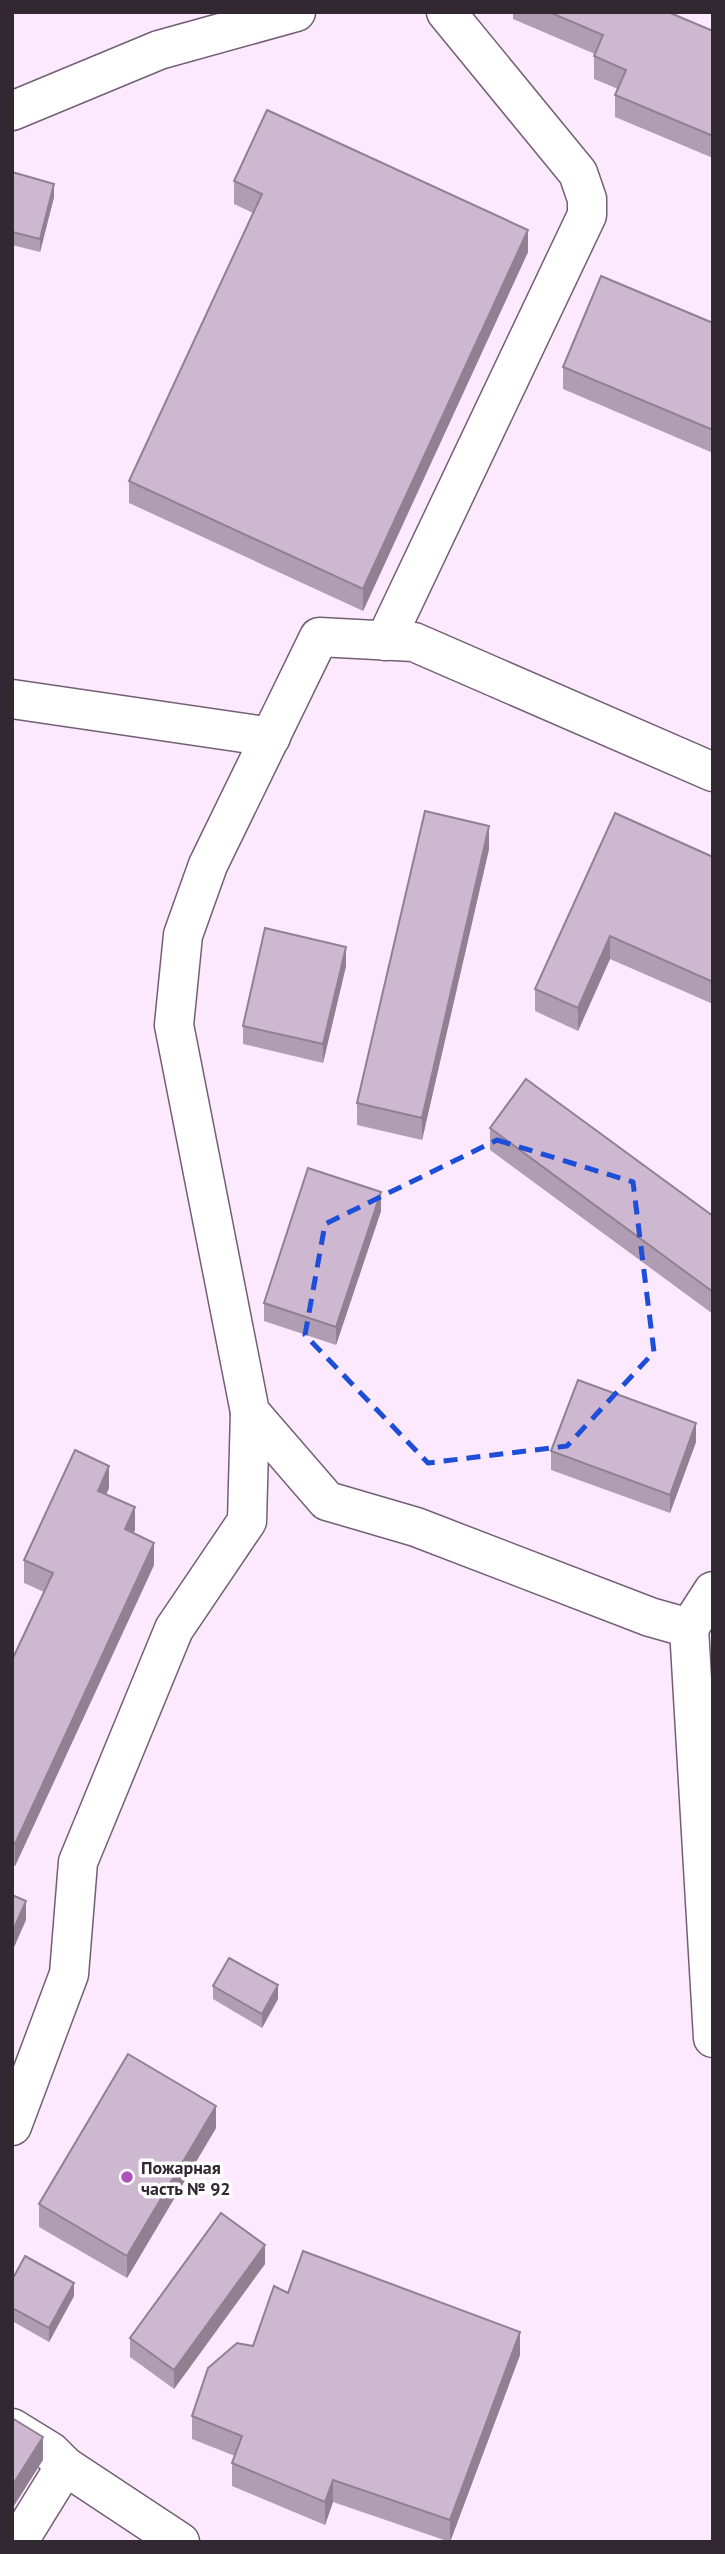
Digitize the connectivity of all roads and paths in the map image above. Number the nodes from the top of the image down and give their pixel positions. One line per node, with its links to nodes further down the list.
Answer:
1 (296, 12): 3 (lane)
2 (446, 12): 4 (lane)
3 (12, 111)
4 (385, 641): 6 (lane); 7 (lane)
5 (12, 699): 6 (lane)
6 (271, 737): 8 (lane)
7 (713, 772)
8 (250, 1412): 10 (lane); 12 (lane)
9 (713, 1591): 10 (lane)
10 (689, 1628): 11 (lane)
11 (713, 2038)
12 (12, 2126)
13 (12, 2427): 14 (lane)
14 (65, 2466): 15 (lane); 16 (lane)
15 (18, 2542)
16 (180, 2542)

